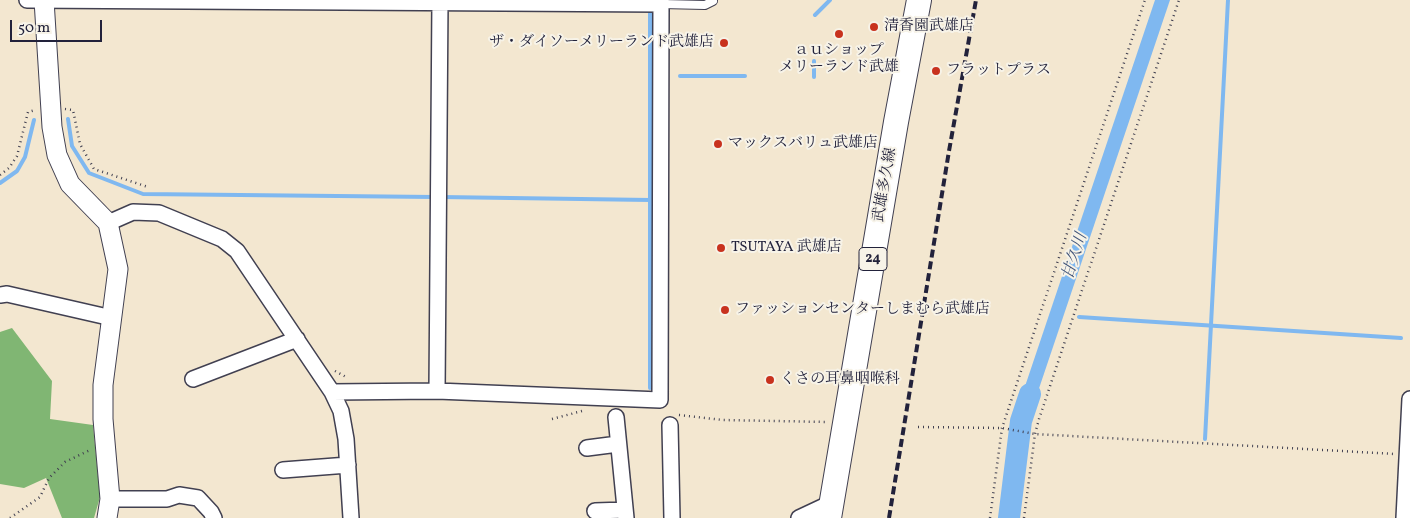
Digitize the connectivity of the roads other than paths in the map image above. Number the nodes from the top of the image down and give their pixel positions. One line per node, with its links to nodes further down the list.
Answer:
1 (38, 0): 4 (street); 6 (street)
2 (919, 0): 22 (main road, 武雄多久線 / 24)
3 (713, 1): 5 (lane)
4 (440, 2): 5 (street); 11 (street)
5 (661, 2): 11 (street)
6 (108, 224): 8 (street); 9 (street)
7 (0, 295): 8 (street)
8 (112, 318): 20 (street)
9 (297, 339): 10 (street); 12 (street)
10 (193, 379)
11 (437, 391): 12 (street)
12 (332, 392): 18 (street)
13 (1410, 399): 29 (street)
14 (616, 416): 16 (street)
15 (672, 420): 27 (street)
16 (618, 444): 17 (street); 23 (street)
17 (587, 448)
18 (348, 465): 19 (street); 26 (street)
19 (283, 470)
20 (110, 499): 24 (street); 25 (street)
21 (595, 511): 23 (street)
22 (830, 511): 28 (street)
23 (625, 514)
24 (107, 518)
25 (214, 518)
26 (351, 518)
27 (672, 518)
28 (799, 518)
29 (1404, 518)

